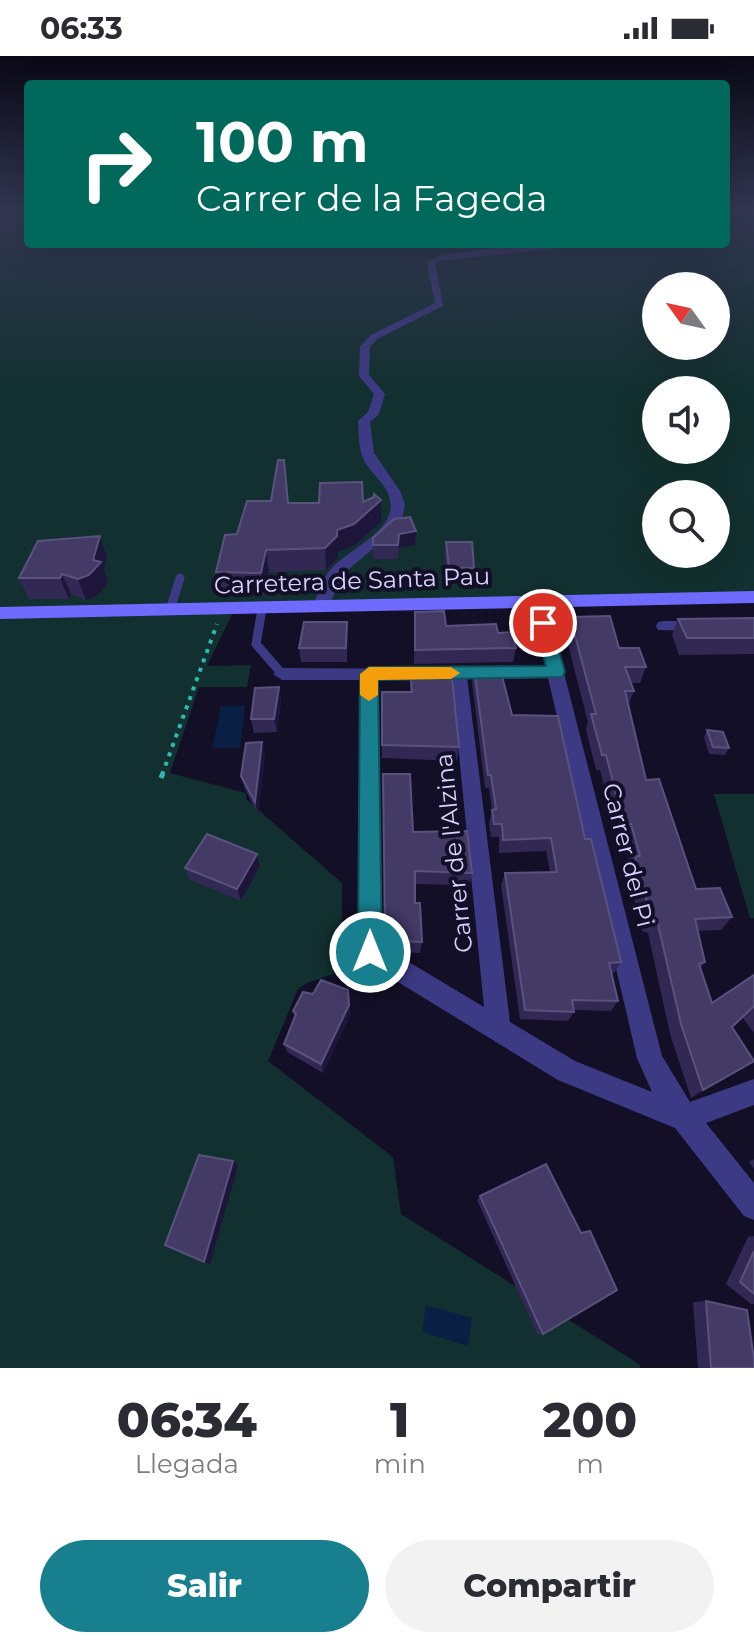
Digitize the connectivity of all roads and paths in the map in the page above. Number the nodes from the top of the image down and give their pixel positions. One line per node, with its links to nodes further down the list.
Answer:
1 (433, 271): 5 (street)
2 (180, 578): 7 (lane)
3 (754, 597): 4 (main road, Carretera de Santa Pau)
4 (537, 599): 5 (main road, Carretera de Santa Pau); 12 (street, Carrer del Pi)
5 (320, 608): 6 (main road, Carretera de Santa Pau)
6 (262, 609): 8 (main road, Carretera de Santa Pau); 14 (lane)
7 (170, 610): 8 (main road, Carretera de Santa Pau); 9 (main road, Carretera de Santa Pau)
8 (221, 610): 16 (path)
9 (0, 613)
10 (709, 625): 11 (street)
11 (664, 626)
12 (556, 672): 13 (street); 19 (street, Carrer del Pi)
13 (460, 673): 15 (street); 17 (street, Carrer de l'Alzina)
14 (282, 674): 15 (street)
15 (369, 674): 17 (street)
16 (161, 778)
17 (498, 1027): 19 (street)
18 (754, 1092): 19 (street)
19 (684, 1118): 20 (street, Carrer del Pi)
20 (754, 1206)

